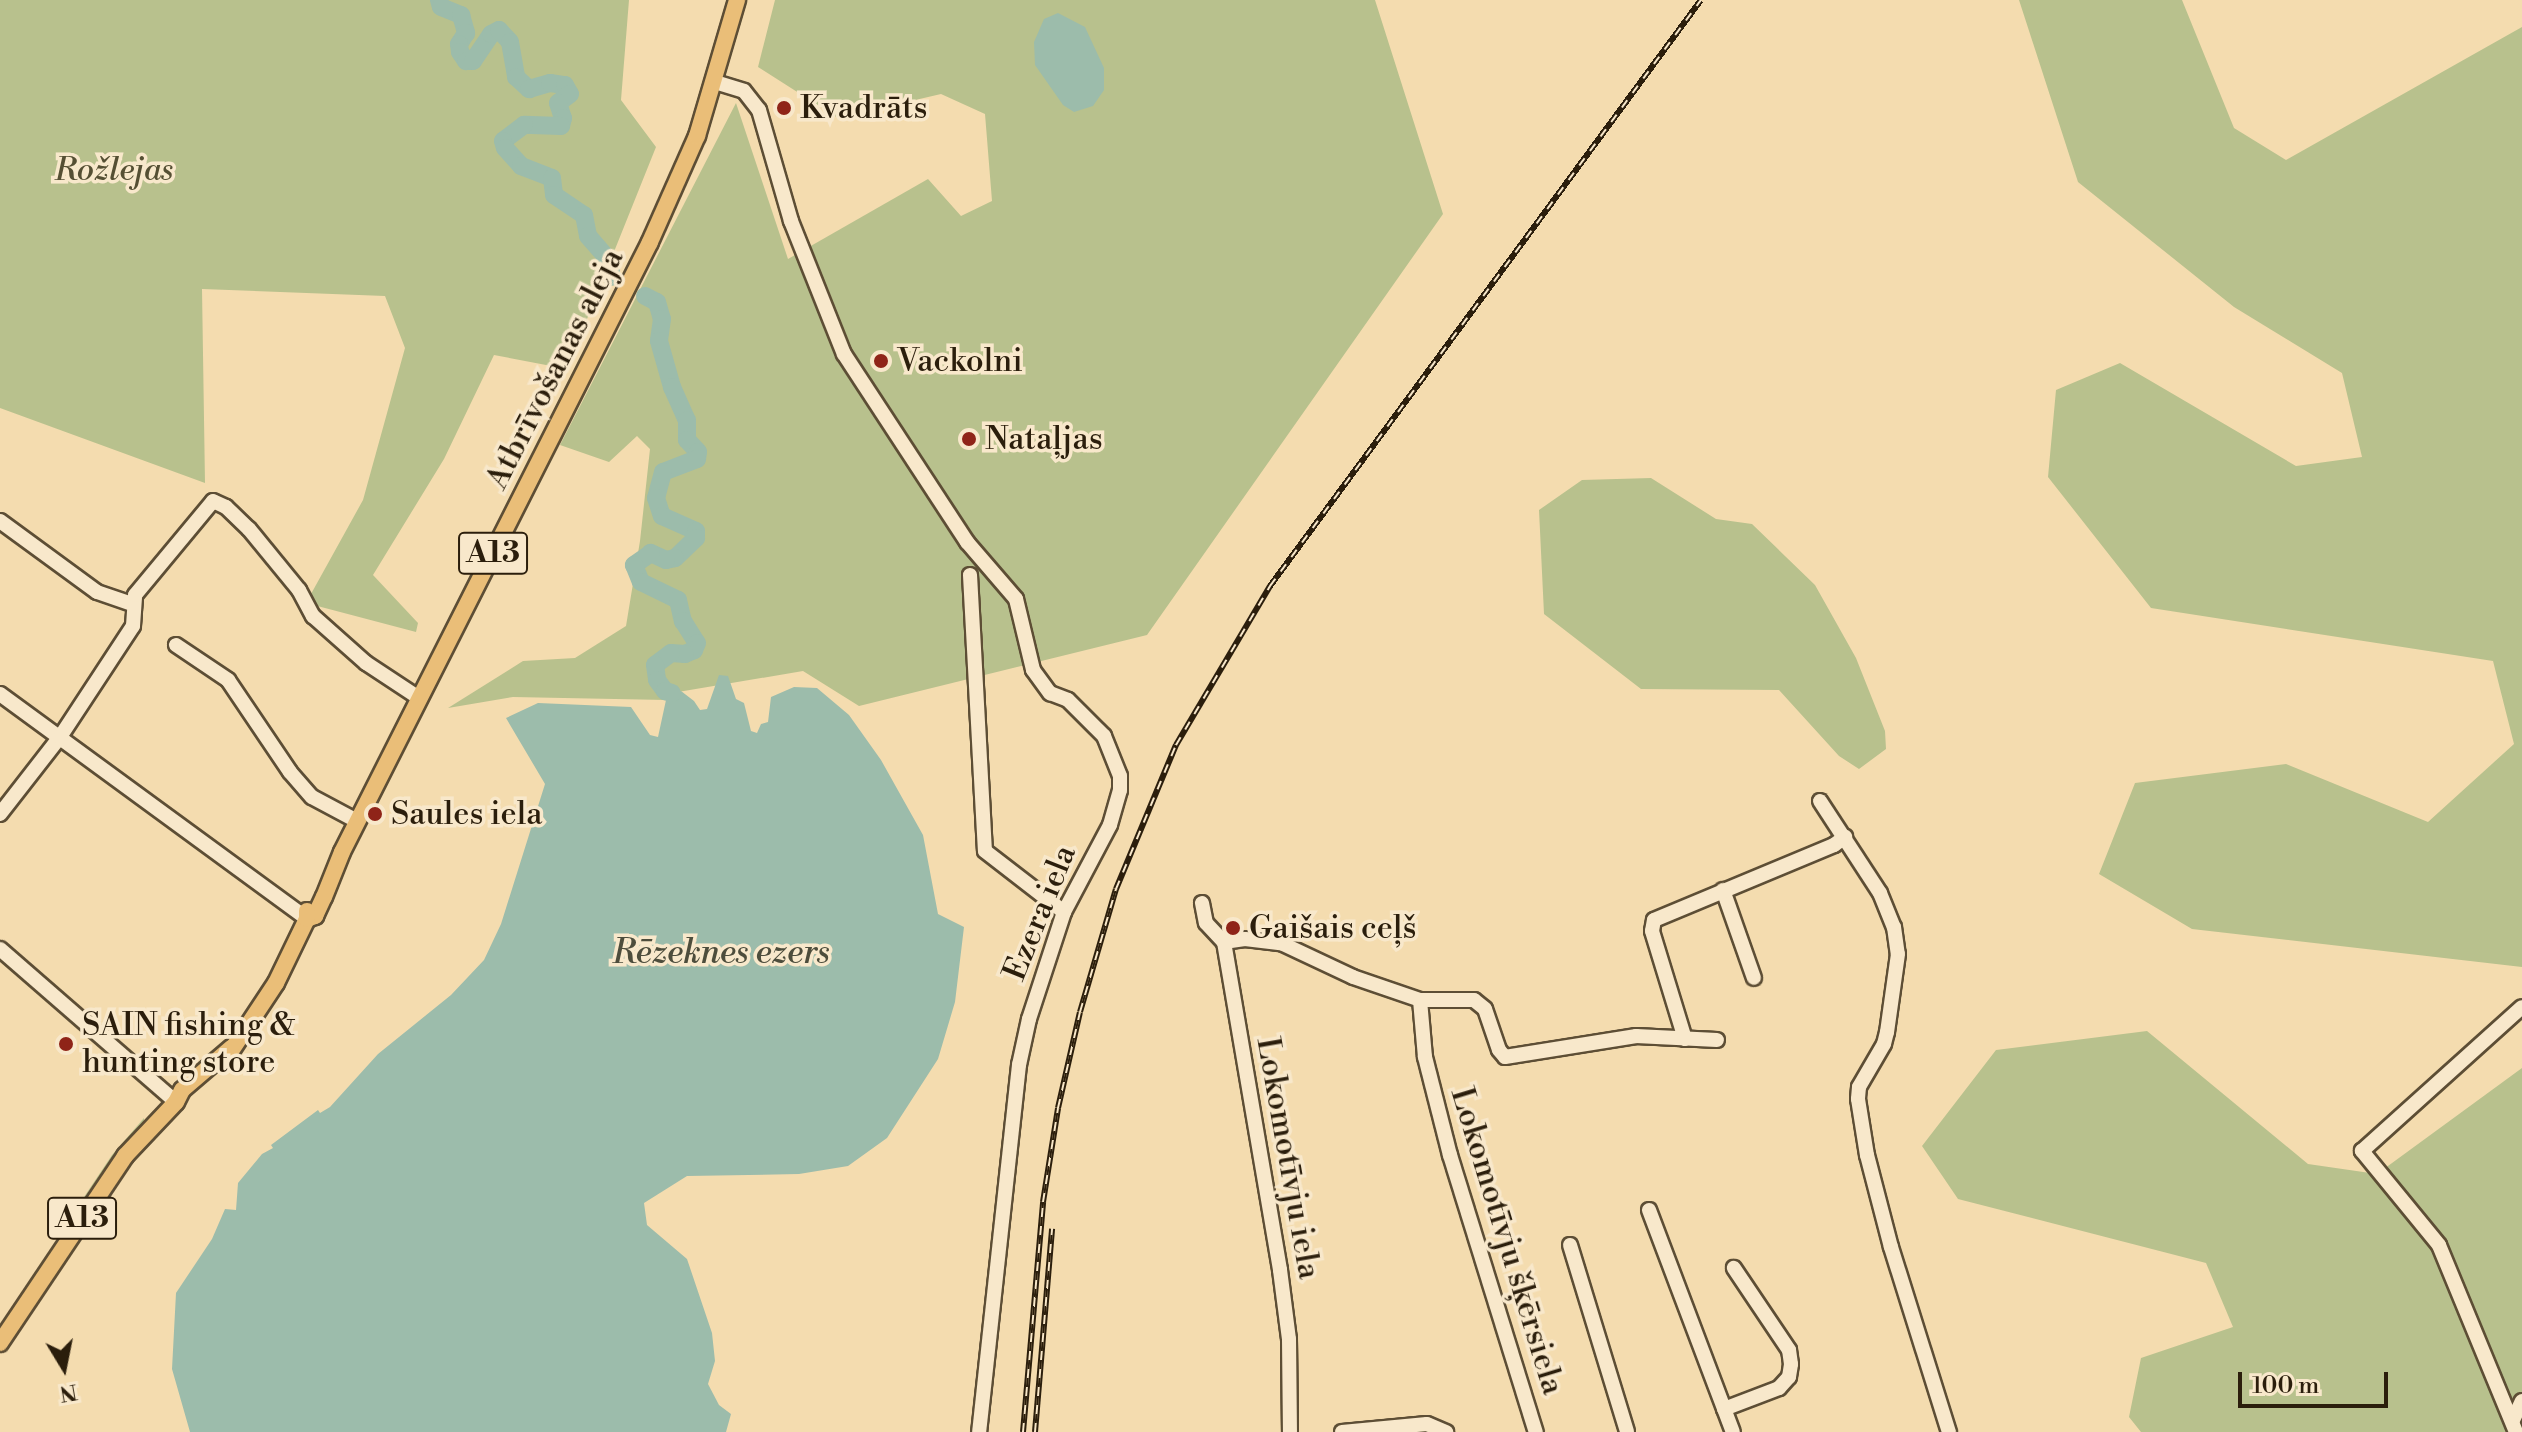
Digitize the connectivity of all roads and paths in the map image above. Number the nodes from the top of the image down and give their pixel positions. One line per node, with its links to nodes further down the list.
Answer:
1 (737, 0): 2 (main road, A13)
2 (715, 82): 8 (main road, Atbrīvošanas aleja / A13); 16 (street, Ezera iela)
3 (0, 521): 5 (street)
4 (970, 575): 16 (street)
5 (134, 605): 8 (street); 9 (street)
6 (176, 645): 12 (street)
7 (0, 694): 9 (street)
8 (419, 698): 12 (main road, Atbrīvošanas aleja / A13)
9 (60, 737): 11 (street); 17 (street)
10 (1820, 801): 13 (street)
11 (0, 814)
12 (357, 821): 17 (main road, Atbrīvošanas aleja / A13)
13 (1845, 837): 14 (street); 40 (street)
14 (1723, 890): 20 (street); 23 (street)
15 (1202, 903): 18 (street, Lokomotīvju iela)
16 (1064, 912): 33 (street, Ezera iela)
17 (307, 919): 25 (main road, Atbrīvošanas aleja / A13)
18 (1224, 942): 21 (street); 34 (street, Lokomotīvju iela)
19 (0, 949): 25 (street)
20 (1754, 978)
21 (1420, 1000): 23 (street); 37 (street, Lokomotīvju šķērsiela)
22 (2522, 1007): 32 (street)
23 (1685, 1039): 24 (street)
24 (1717, 1040)
25 (176, 1102): 29 (main road, Atbrīvošanas aleja / A13)
26 (1649, 1210): 31 (street)
27 (1570, 1245): 38 (street, Lokomotīvju šķērsiela)
28 (1734, 1268): 31 (street)
29 (0, 1343)
30 (2522, 1401): 32 (street)
31 (1724, 1409): 39 (street)
32 (2515, 1426)
33 (979, 1432)
34 (1290, 1432)
35 (1342, 1432): 36 (street)
36 (1446, 1432)
37 (1536, 1432)
38 (1627, 1432)
39 (1733, 1432)
40 (1949, 1432)

